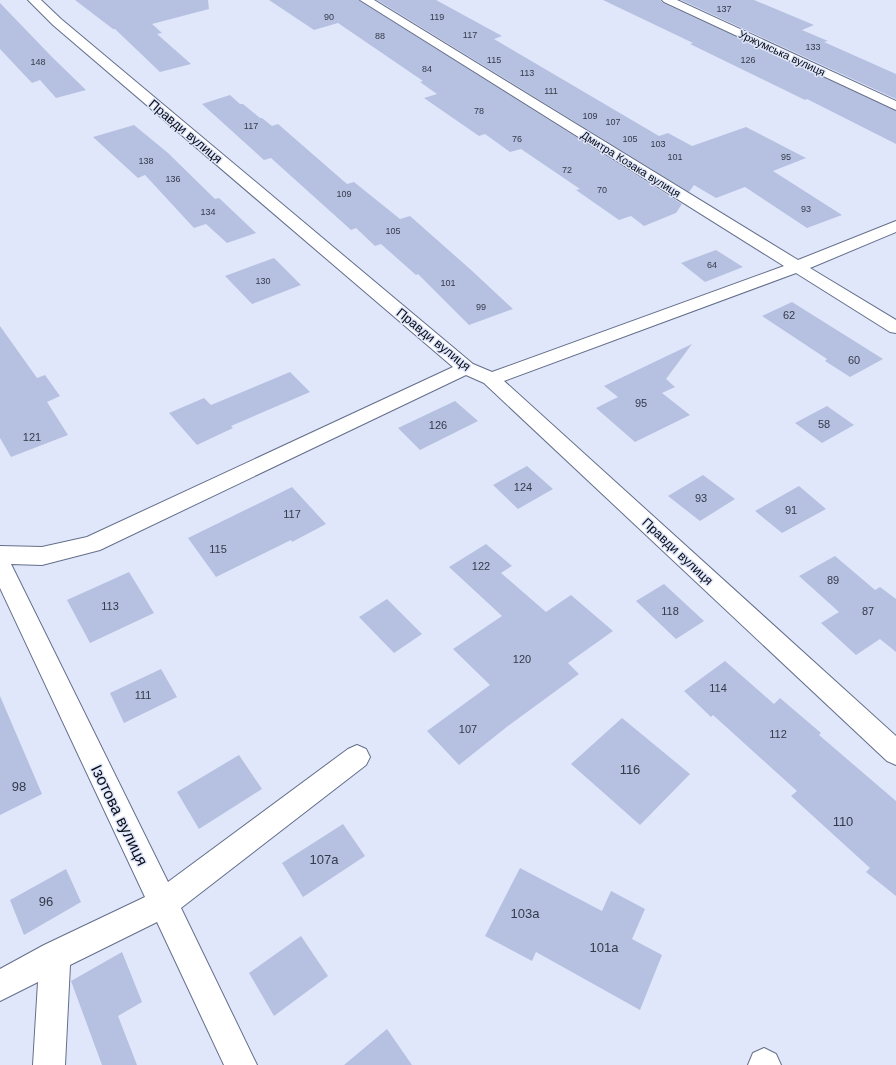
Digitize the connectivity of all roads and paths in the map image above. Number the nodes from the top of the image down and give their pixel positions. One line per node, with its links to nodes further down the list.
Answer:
1 (34, 0): 8 (street, Правди вулиця)
2 (366, 0): 6 (street, Дмитра Козака вулиця)
3 (668, 0): 4 (street, Уржумська вулиця)
4 (896, 106)
5 (896, 226): 6 (street)
6 (797, 267): 7 (street, Дмитра Козака вулиця); 9 (street)
7 (896, 328)
8 (466, 368): 9 (street, Правди вулиця); 10 (street)
9 (491, 379): 12 (street, Правди вулиця)
10 (0, 555)
11 (0, 564): 14 (street, Ізотова вулиця)
12 (896, 753)
13 (358, 757): 14 (street)
14 (163, 904): 15 (street); 18 (street, Ізотова вулиця)
15 (55, 956): 16 (street); 17 (street)
16 (0, 986)
17 (49, 1065)
18 (241, 1065)

